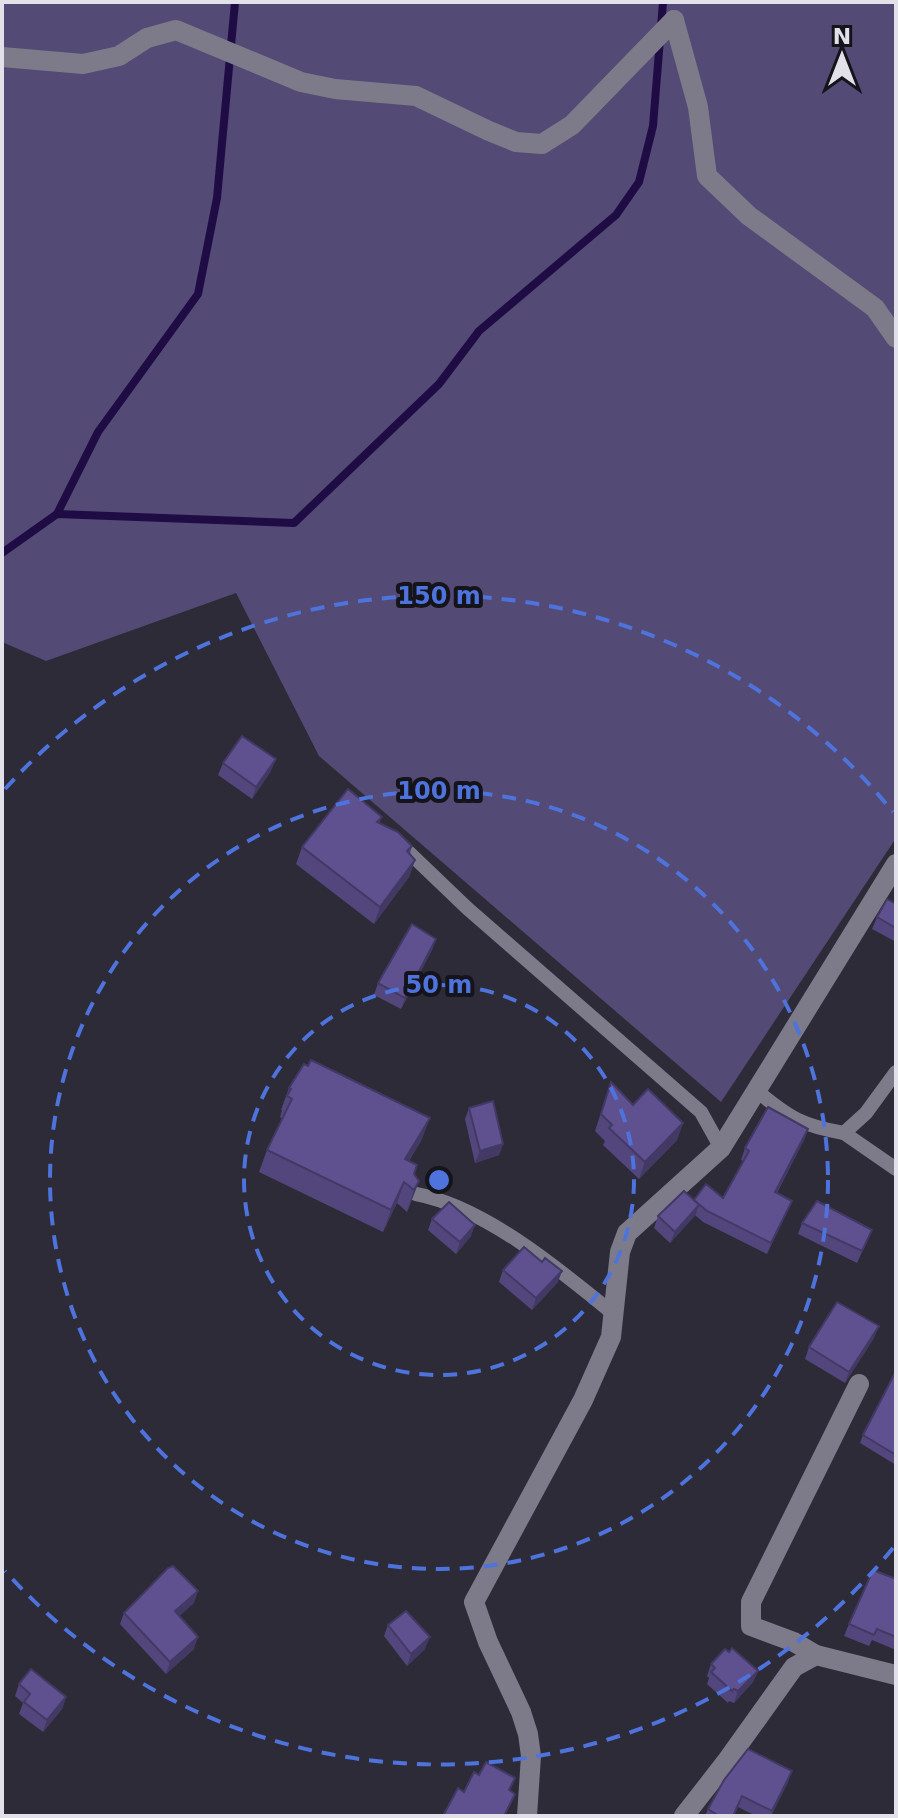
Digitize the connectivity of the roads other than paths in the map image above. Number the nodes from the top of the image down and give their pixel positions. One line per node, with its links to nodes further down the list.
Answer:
1 (2, 57): 2 (street)
2 (896, 338)
3 (382, 826): 8 (lane)
4 (896, 864): 6 (street)
5 (896, 1072): 7 (lane)
6 (757, 1091): 7 (lane); 8 (street)
7 (844, 1133): 9 (lane)
8 (721, 1148): 11 (street)
9 (896, 1169)
10 (416, 1194): 11 (lane)
11 (615, 1315): 15 (street)
12 (859, 1384): 13 (street)
13 (816, 1655): 14 (street); 16 (street)
14 (896, 1675)
15 (527, 1816)
16 (684, 1816)

